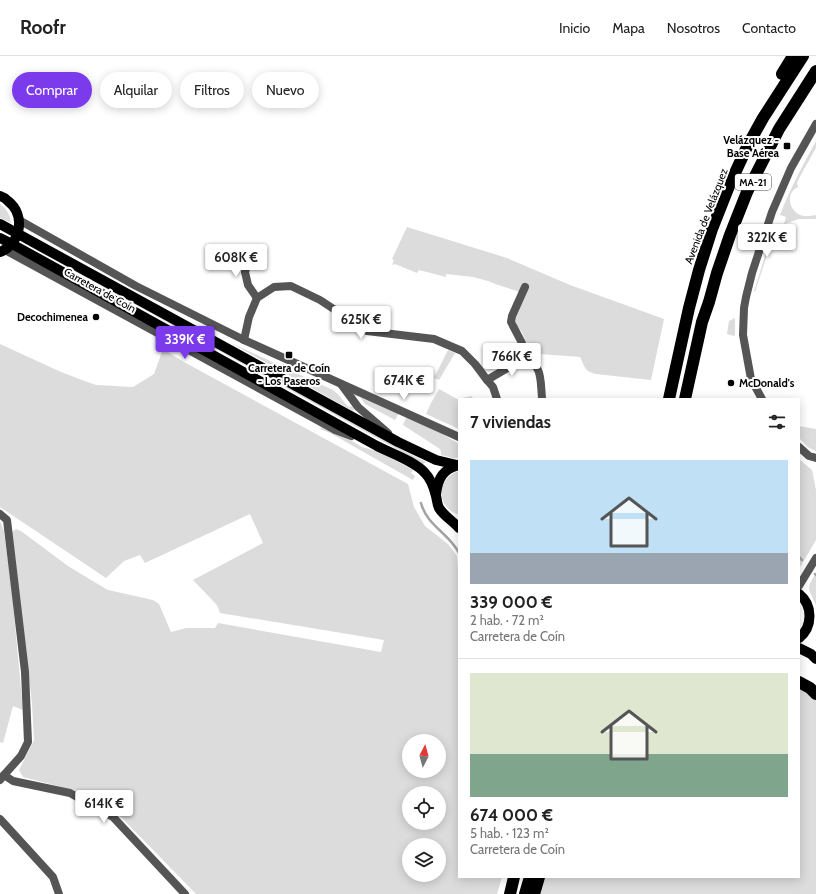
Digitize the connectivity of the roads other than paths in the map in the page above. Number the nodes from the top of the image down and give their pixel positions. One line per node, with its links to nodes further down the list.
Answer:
1 (792, 56): 4 (highway)
2 (803, 56): 4 (highway, Avenida de Velázquez / MA-21)
3 (816, 71): 15 (highway, MA-21)
4 (763, 118): 17 (highway, Avenida de Velázquez / MA-21)
5 (816, 124): 27 (street)
6 (0, 196): 7 (main road)
7 (19, 220): 9 (main road); 16 (street, Carretera de Coín)
8 (0, 224): 9 (main road)
9 (18, 233): 11 (main road); 29 (main road)
10 (0, 238): 11 (main road)
11 (6, 249): 34 (main road)
12 (251, 252): 14 (street)
13 (525, 287): 18 (street)
14 (257, 298): 16 (street); 19 (street)
15 (709, 302): 25 (highway, MA-21); 26 (highway)
16 (244, 340): 20 (street, Carretera de Coín)
17 (679, 352): 23 (highway); 24 (highway, Avenida de Velázquez / MA-21)
18 (522, 355): 19 (street); 22 (street)
19 (487, 380): 21 (street)
20 (341, 384): 28 (street, Carretera de Coín); 29 (street, Carretera de Coín)
21 (497, 398)
22 (542, 398)
23 (661, 398)
24 (669, 398)
25 (685, 398)
26 (693, 398)
27 (761, 398)
28 (458, 437)
29 (398, 442): 32 (main road)
30 (800, 448): 31 (street)
31 (813, 457): 33 (street)
32 (458, 465): 34 (main road)
33 (816, 465)
34 (435, 494): 36 (main road)
35 (0, 514): 47 (street)
36 (454, 520)
37 (816, 558): 38 (street)
38 (800, 584)
39 (800, 595): 40 (main road)
40 (810, 617): 41 (main road); 42 (main road)
41 (816, 629)
42 (800, 637)
43 (800, 648): 44 (main road)
44 (816, 659)
45 (800, 683): 46 (highway)
46 (816, 694)
47 (2, 778): 53 (street)
48 (0, 819): 52 (street)
49 (514, 878): 54 (highway)
50 (530, 878): 55 (highway)
51 (539, 878): 56 (highway)
52 (59, 894)
53 (185, 894)
54 (510, 894)
55 (525, 894)
56 (534, 894)

